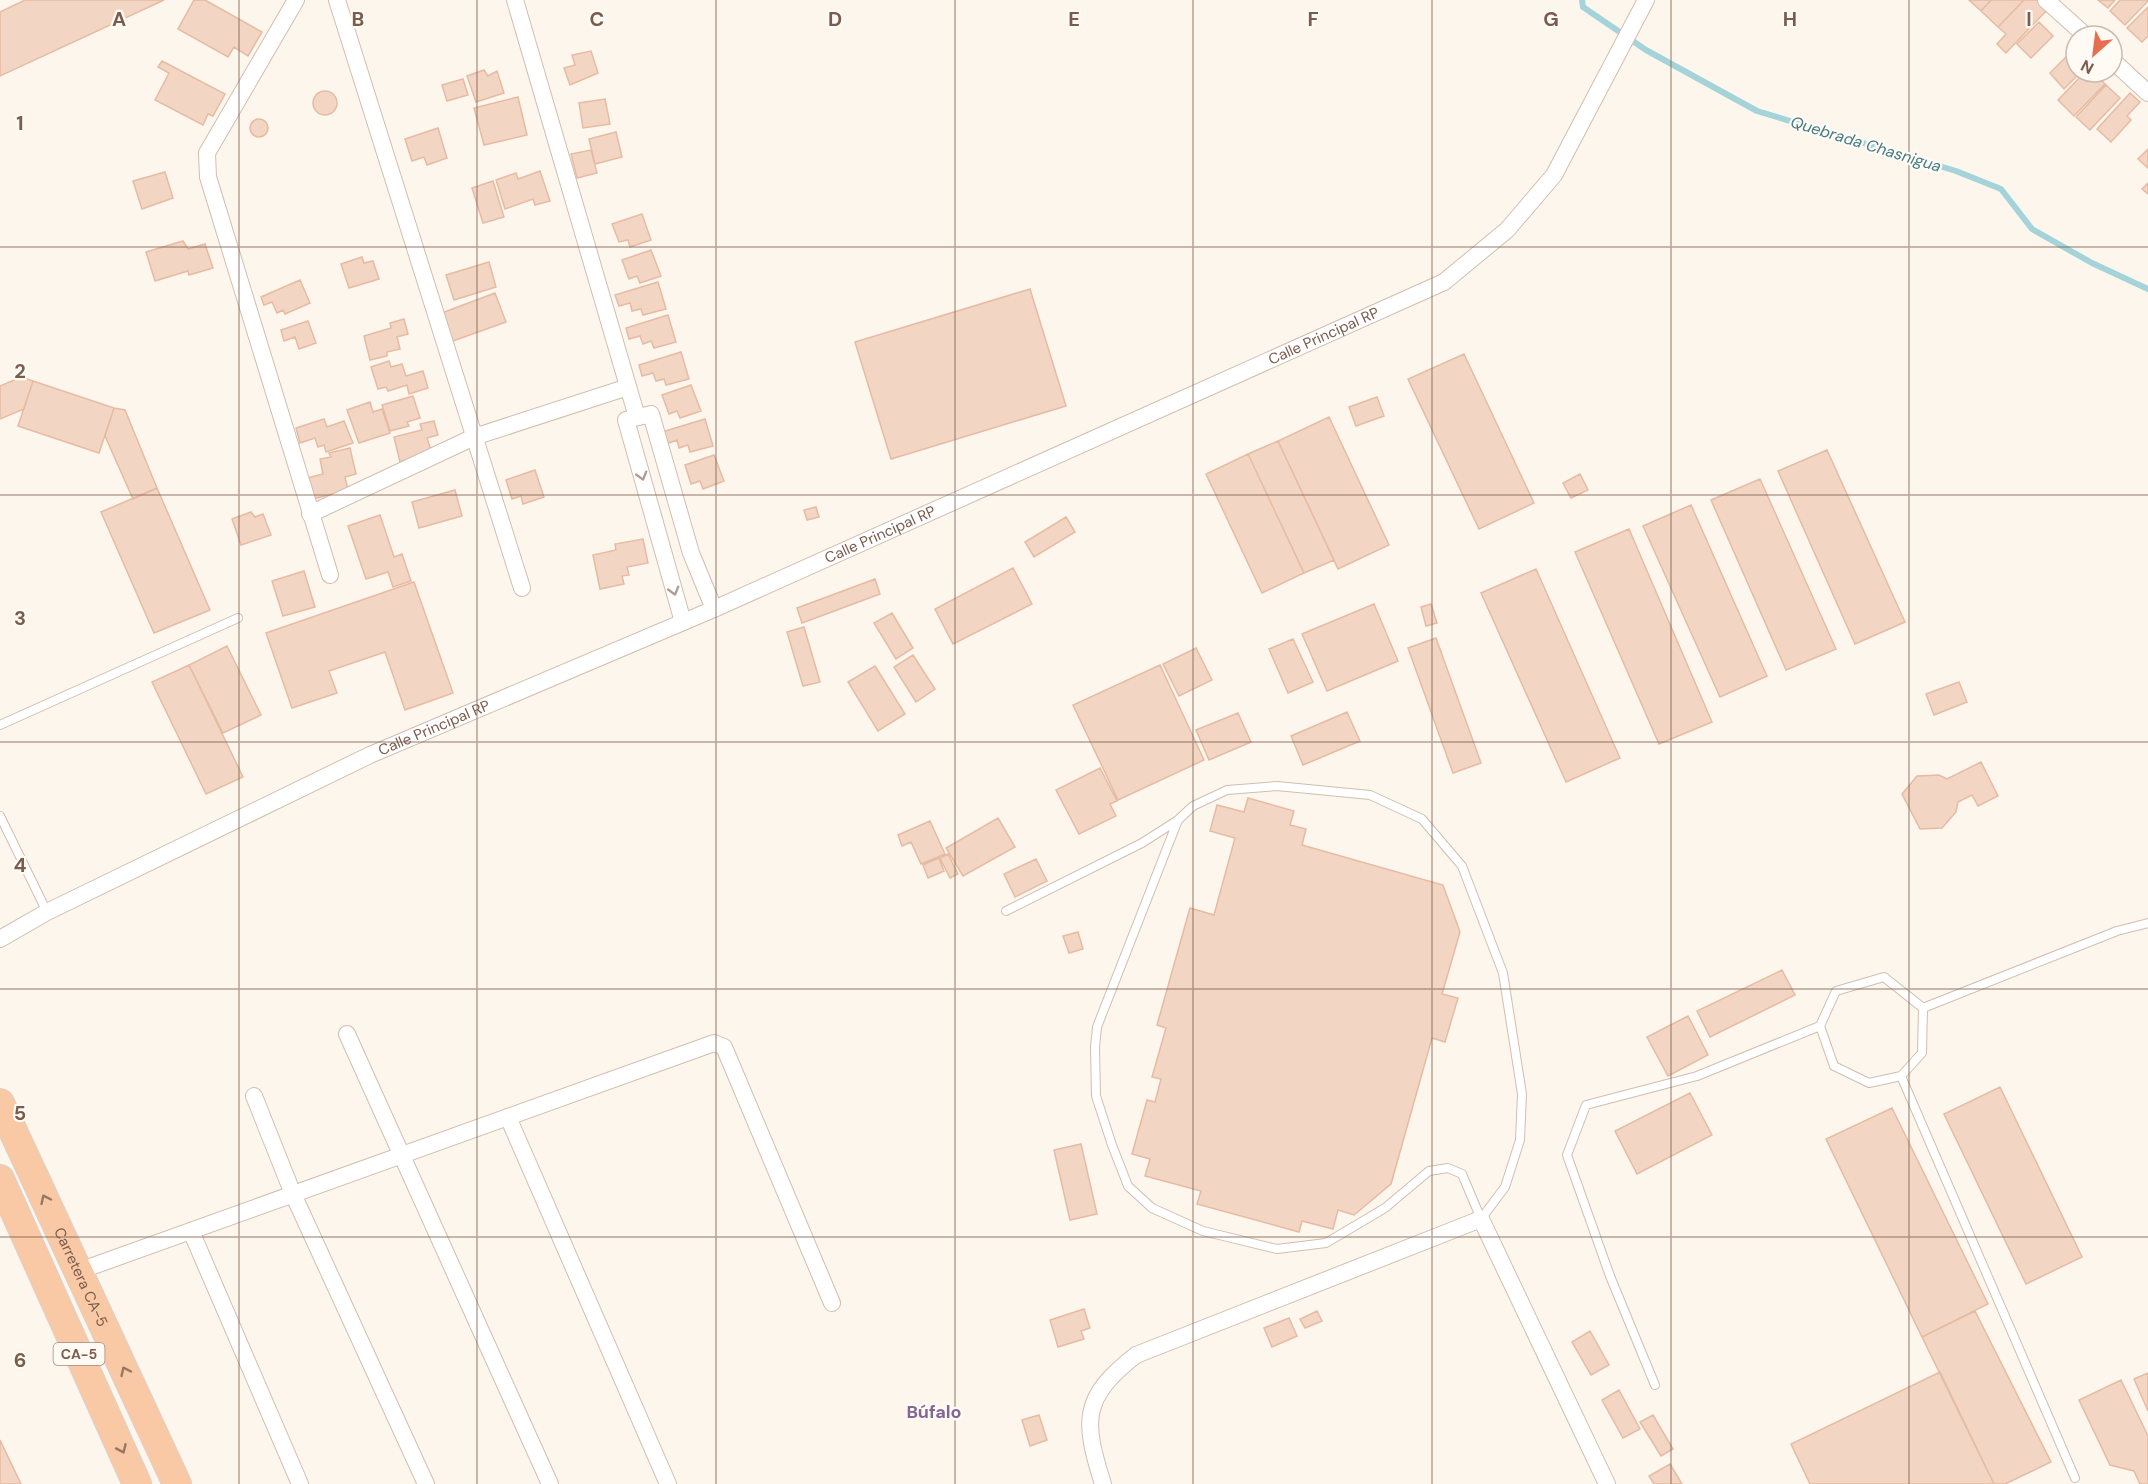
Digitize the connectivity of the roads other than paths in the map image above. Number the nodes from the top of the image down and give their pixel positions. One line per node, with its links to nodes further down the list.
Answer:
1 (296, 0): 12 (street)
2 (337, 0): 11 (street)
3 (515, 0): 9 (street)
4 (1646, 0): 15 (street, Calle Principal RP)
5 (2046, 0): 6 (street)
6 (2073, 24)
7 (2124, 71): 8 (street)
8 (2148, 93)
9 (628, 387): 10 (street); 11 (street)
10 (638, 417): 15 (street); 17 (street, one-way to 17)
11 (474, 437): 12 (street); 14 (street)
12 (310, 514): 13 (street)
13 (330, 575)
14 (522, 588)
15 (714, 609): 17 (street, Calle Principal RP)
16 (238, 618): 18 (lane)
17 (683, 622): 22 (street, Calle Principal RP)
18 (0, 724)
19 (0, 816): 22 (lane)
20 (1178, 820): 21 (lane); 35 (lane); 35 (lane)
21 (1006, 911)
22 (46, 912): 24 (street, Calle Principal RP)
23 (2148, 923): 25 (lane)
24 (0, 939)
25 (1923, 1008): 26 (lane); 28 (lane)
26 (1820, 1026): 28 (lane); 40 (lane)
27 (347, 1034): 32 (street)
28 (1901, 1076): 42 (lane)
29 (254, 1096): 34 (street)
30 (0, 1103): 38 (highway, Carretera CA-5 / CA-5, one-way to 30)
31 (508, 1117): 32 (street); 39 (street); 48 (street)
32 (400, 1155): 34 (street); 47 (street)
33 (0, 1179): 36 (highway, CA-5)
34 (293, 1194): 37 (street); 46 (street)
35 (1481, 1219): 49 (street); 50 (street)
36 (21, 1224): 41 (highway); 43 (highway, CA-5, one-way to 43)
37 (191, 1231): 38 (street); 45 (street)
38 (79, 1271): 41 (highway, Carretera CA-5 / CA-5, one-way to 38)
39 (832, 1303)
40 (1655, 1385)
41 (150, 1424): 44 (highway, Carretera CA-5 / CA-5)
42 (2075, 1478)
43 (137, 1484)
44 (177, 1484)
45 (300, 1484)
46 (426, 1484)
47 (549, 1484)
48 (668, 1484)
49 (1103, 1484)
50 (1607, 1484)

